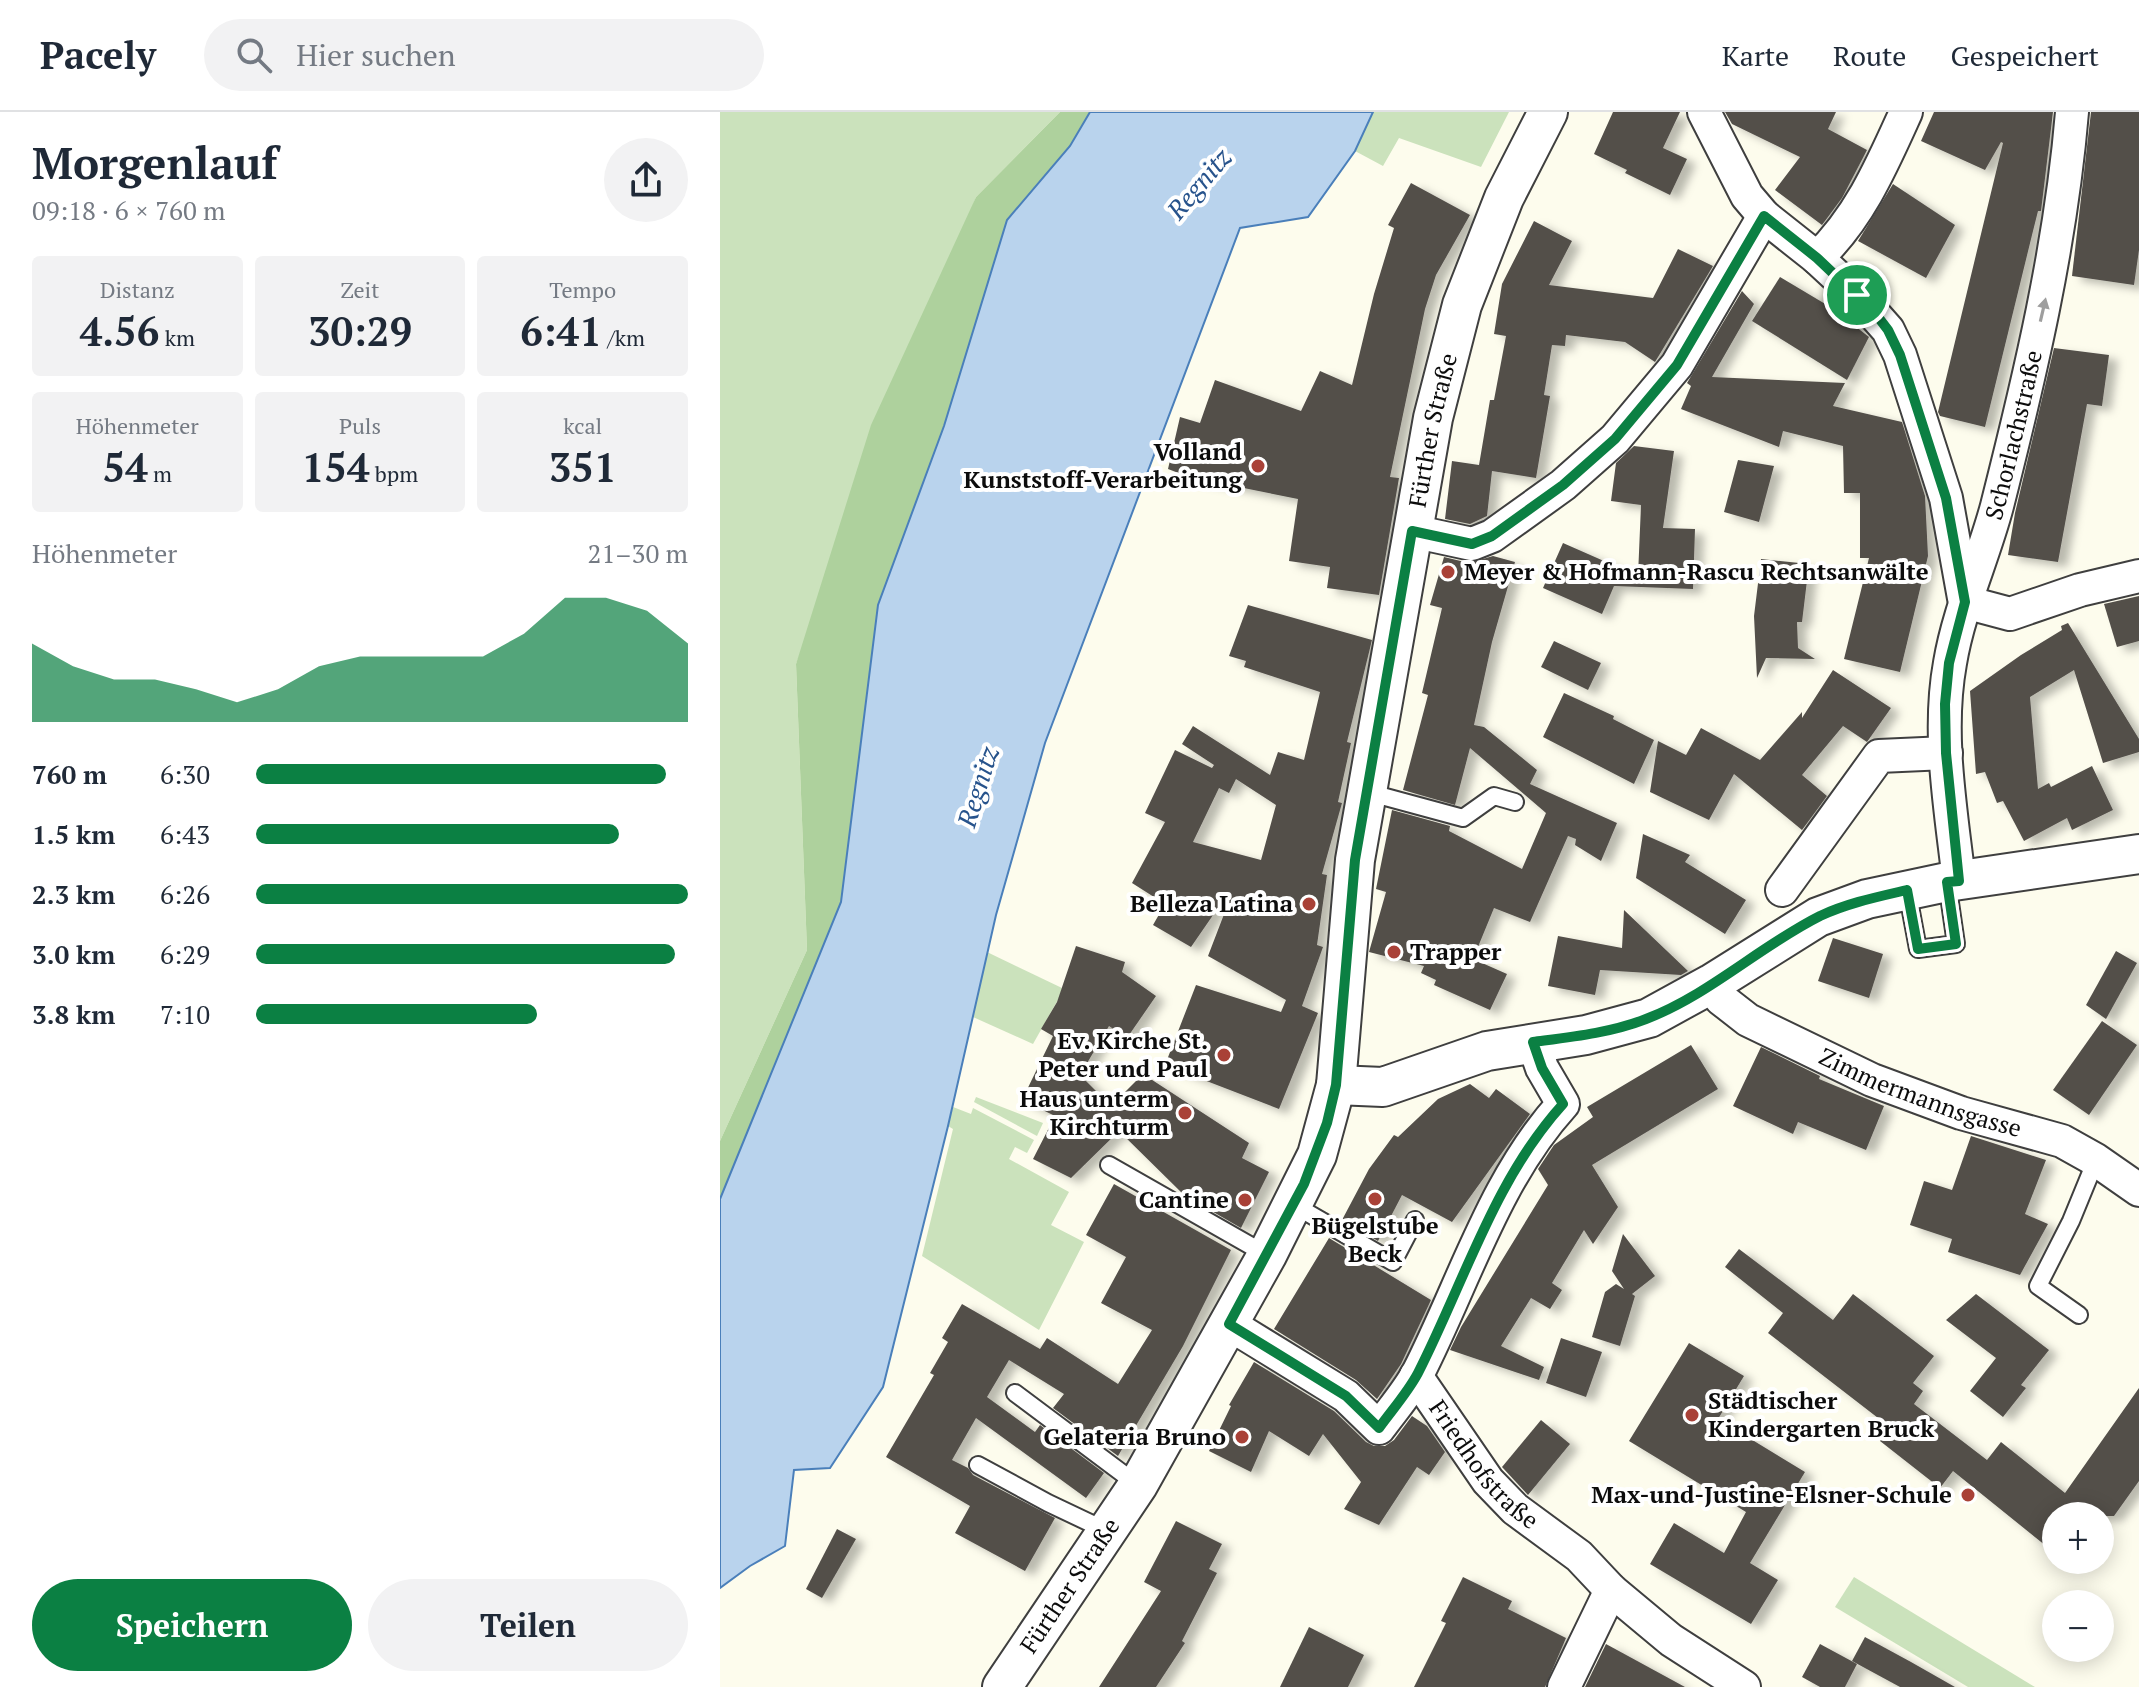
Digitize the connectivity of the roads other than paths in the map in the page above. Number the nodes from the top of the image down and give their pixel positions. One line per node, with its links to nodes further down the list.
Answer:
1 (1548, 112): 7 (street, Fürther Straße)
2 (1704, 112): 5 (street)
3 (1906, 112): 6 (street)
4 (2072, 112): 9 (street, Schorlachstraße, one-way to 4)
5 (1764, 216): 6 (street); 7 (street)
6 (1817, 258): 9 (street)
7 (1412, 531): 11 (street, Fürther Straße)
8 (2139, 576): 9 (street)
9 (1965, 602): 10 (street, Schorlachstraße)
10 (1946, 753): 14 (street, Schorlachstraße); 15 (street)
11 (1367, 792): 12 (lane); 19 (street, Fürther Straße)
12 (1515, 802)
13 (2139, 854): 14 (street)
14 (1953, 882): 16 (street); 16 (lane)
15 (1782, 890)
16 (1907, 890): 17 (street)
17 (1711, 984): 18 (street); 20 (street, Zimmermannsgasse)
18 (1533, 1042): 19 (street); 28 (street, Friedhofstraße)
19 (1336, 1085): 23 (street, Fürther Straße)
20 (2096, 1160): 22 (street, Zimmermannsgasse); 26 (lane)
21 (1109, 1165): 25 (lane)
22 (2139, 1190)
23 (1294, 1205): 24 (lane); 25 (street, Fürther Straße)
24 (1415, 1220)
25 (1267, 1255): 27 (street, Fürther Straße)
26 (2079, 1315)
27 (1229, 1324): 28 (street); 31 (street, Fürther Straße)
28 (1416, 1376): 33 (street, Friedhofstraße)
29 (1015, 1393): 31 (lane)
30 (978, 1465): 32 (lane)
31 (1138, 1485): 32 (street, Fürther Straße)
32 (1107, 1531): 34 (street, Fürther Straße)
33 (1611, 1590): 35 (street); 36 (street, Friedhofstraße)
34 (1002, 1687)
35 (1564, 1687)
36 (1744, 1687)

